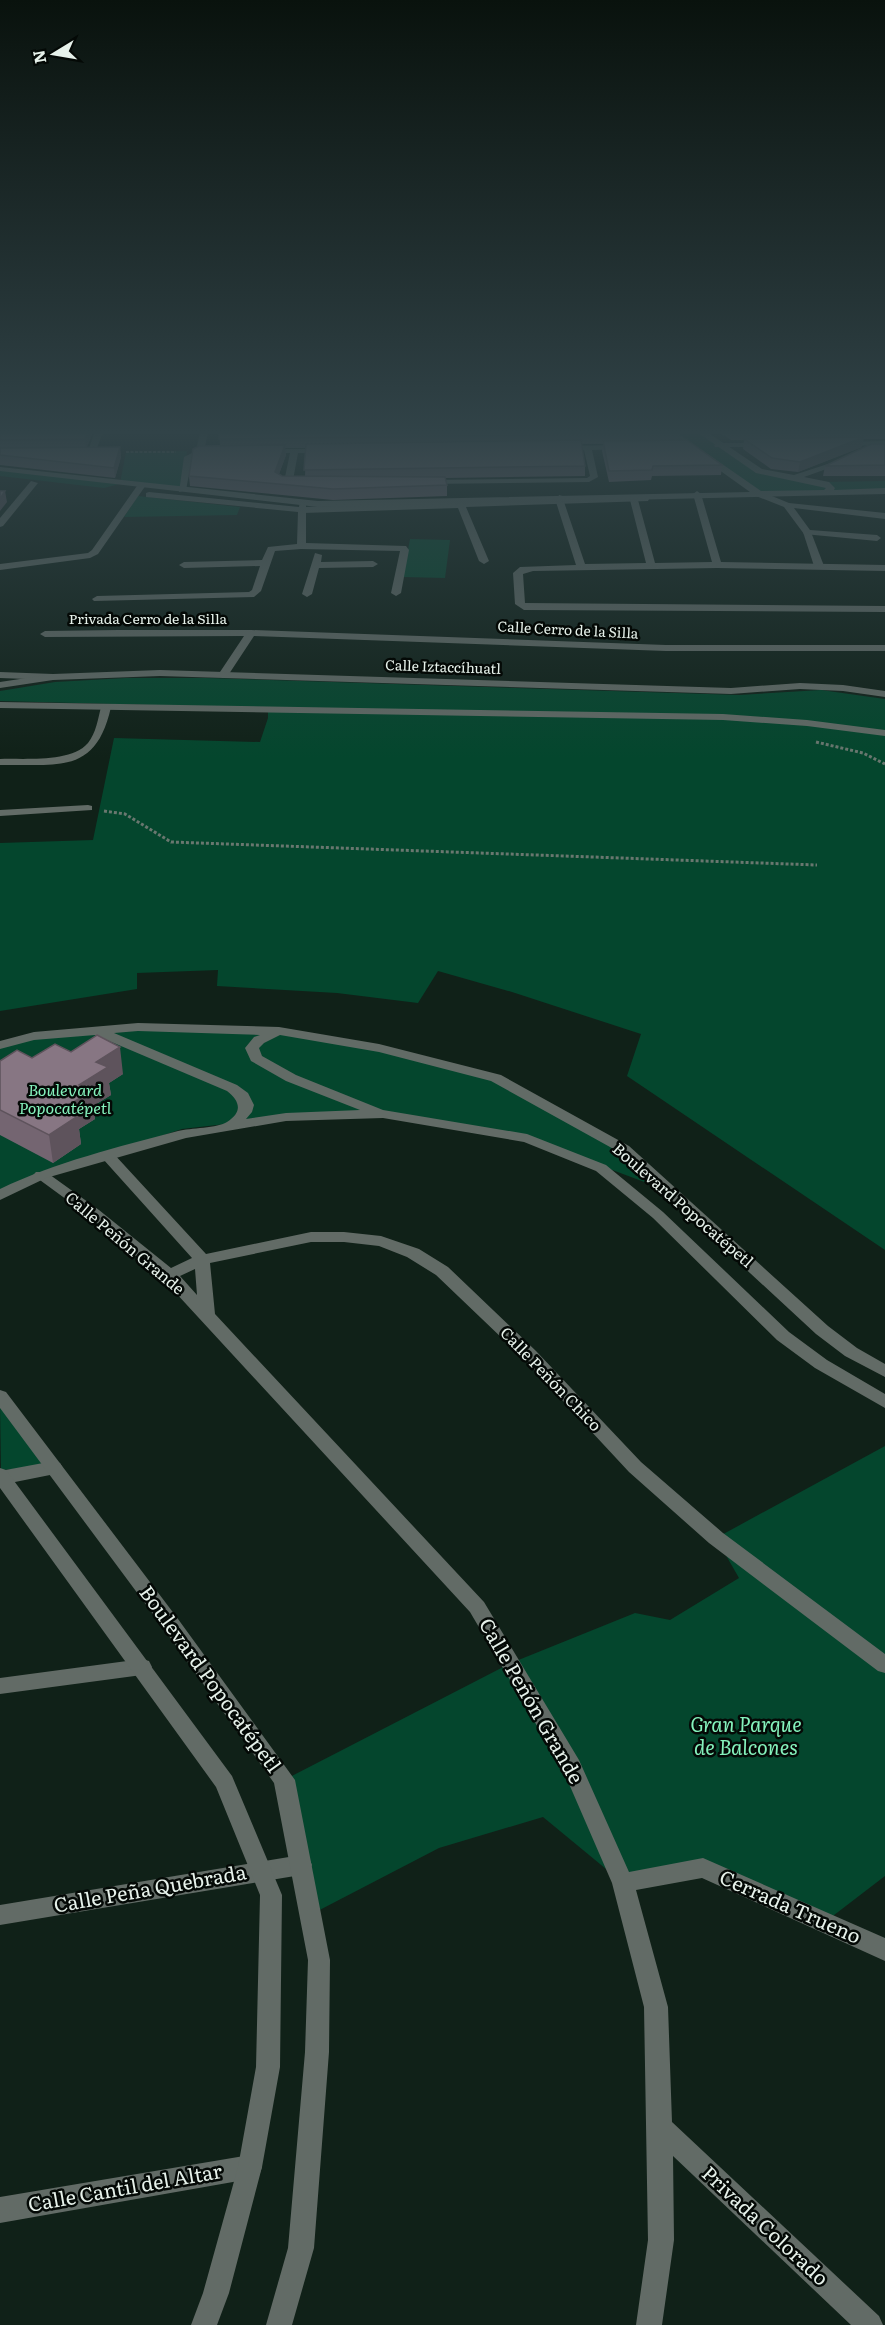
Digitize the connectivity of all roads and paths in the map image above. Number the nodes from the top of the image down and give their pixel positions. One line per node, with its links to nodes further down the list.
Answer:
1 (103, 540): 17 (street)
2 (301, 540): 8 (street)
3 (476, 540): 10 (street)
4 (573, 540): 18 (street)
5 (644, 540): 16 (street)
6 (710, 540): 15 (street)
7 (810, 540): 19 (street)
8 (301, 546): 9 (street); 11 (street)
9 (319, 547): 14 (street); 21 (street)
10 (484, 561)
11 (266, 563): 13 (street); 23 (street)
12 (373, 564): 14 (street)
13 (184, 565)
14 (316, 565): 22 (street)
15 (717, 565): 16 (street); 19 (street)
16 (651, 566): 18 (street)
17 (0, 567)
18 (581, 567): 24 (street)
19 (819, 567): 20 (street)
20 (885, 568)
21 (396, 593)
22 (307, 594)
23 (97, 600)
24 (885, 609)
25 (251, 633): 26 (street, Privada Cerro de la Silla); 27 (street, Calle Cerro de la Silla); 29 (street)
26 (45, 634)
27 (885, 648)
28 (0, 675): 30 (street)
29 (224, 675): 30 (street, Calle Iztaccíhuatl); 32 (street, Calle Iztaccíhuatl)
30 (53, 677): 31 (street, Calle Iztaccíhuatl)
31 (0, 685)
32 (885, 694)
33 (0, 705): 34 (street)
34 (106, 707): 35 (street); 36 (street)
35 (885, 733)
36 (0, 762)
37 (88, 808): 38 (street); 39 (path)
38 (0, 813)
39 (817, 865)
40 (97, 1031): 41 (street, Boulevard Popocatépetl); 42 (street, Boulevard Popocatépetl); 44 (street)
41 (279, 1031): 43 (street); 51 (street, Boulevard Popocatépetl)
42 (0, 1045)
43 (383, 1114): 44 (street, Boulevard Popocatépetl); 53 (street, Boulevard Popocatépetl)
44 (233, 1124): 45 (street, Boulevard Popocatépetl)
45 (108, 1156): 46 (street, Boulevard Popocatépetl); 48 (street)
46 (41, 1175): 47 (street, Boulevard Popocatépetl); 49 (street, Calle Peñón Grande)
47 (0, 1195)
48 (202, 1260): 49 (street, Calle Peñón Chico); 50 (street, Calle Peñón Grande); 56 (street, Calle Peñón Chico)
49 (169, 1275): 50 (street, Calle Peñón Grande)
50 (207, 1313): 61 (street, Calle Peñón Grande)
51 (885, 1371)
52 (0, 1396): 54 (street, Boulevard Popocatépetl)
53 (885, 1402)
54 (54, 1468): 55 (street); 59 (street, Boulevard Popocatépetl)
55 (1, 1477): 57 (street)
56 (885, 1665)
57 (142, 1667): 58 (street); 60 (street)
58 (0, 1686)
59 (301, 1866): 60 (street, Calle Peña Quebrada); 68 (street, Boulevard Popocatépetl)
60 (261, 1870): 62 (street, Calle Peña Quebrada); 65 (street)
61 (623, 1883): 63 (street, Cerrada Trueno); 64 (street, Calle Peñón Grande)
62 (0, 1915)
63 (885, 1951)
64 (660, 2127): 69 (street, Calle Peñón Grande); 70 (street, Privada Colorado)
65 (250, 2166): 66 (street, Calle Cantil del Altar); 67 (street)
66 (0, 2210)
67 (204, 2325)
68 (279, 2325)
69 (649, 2325)
70 (870, 2325)

